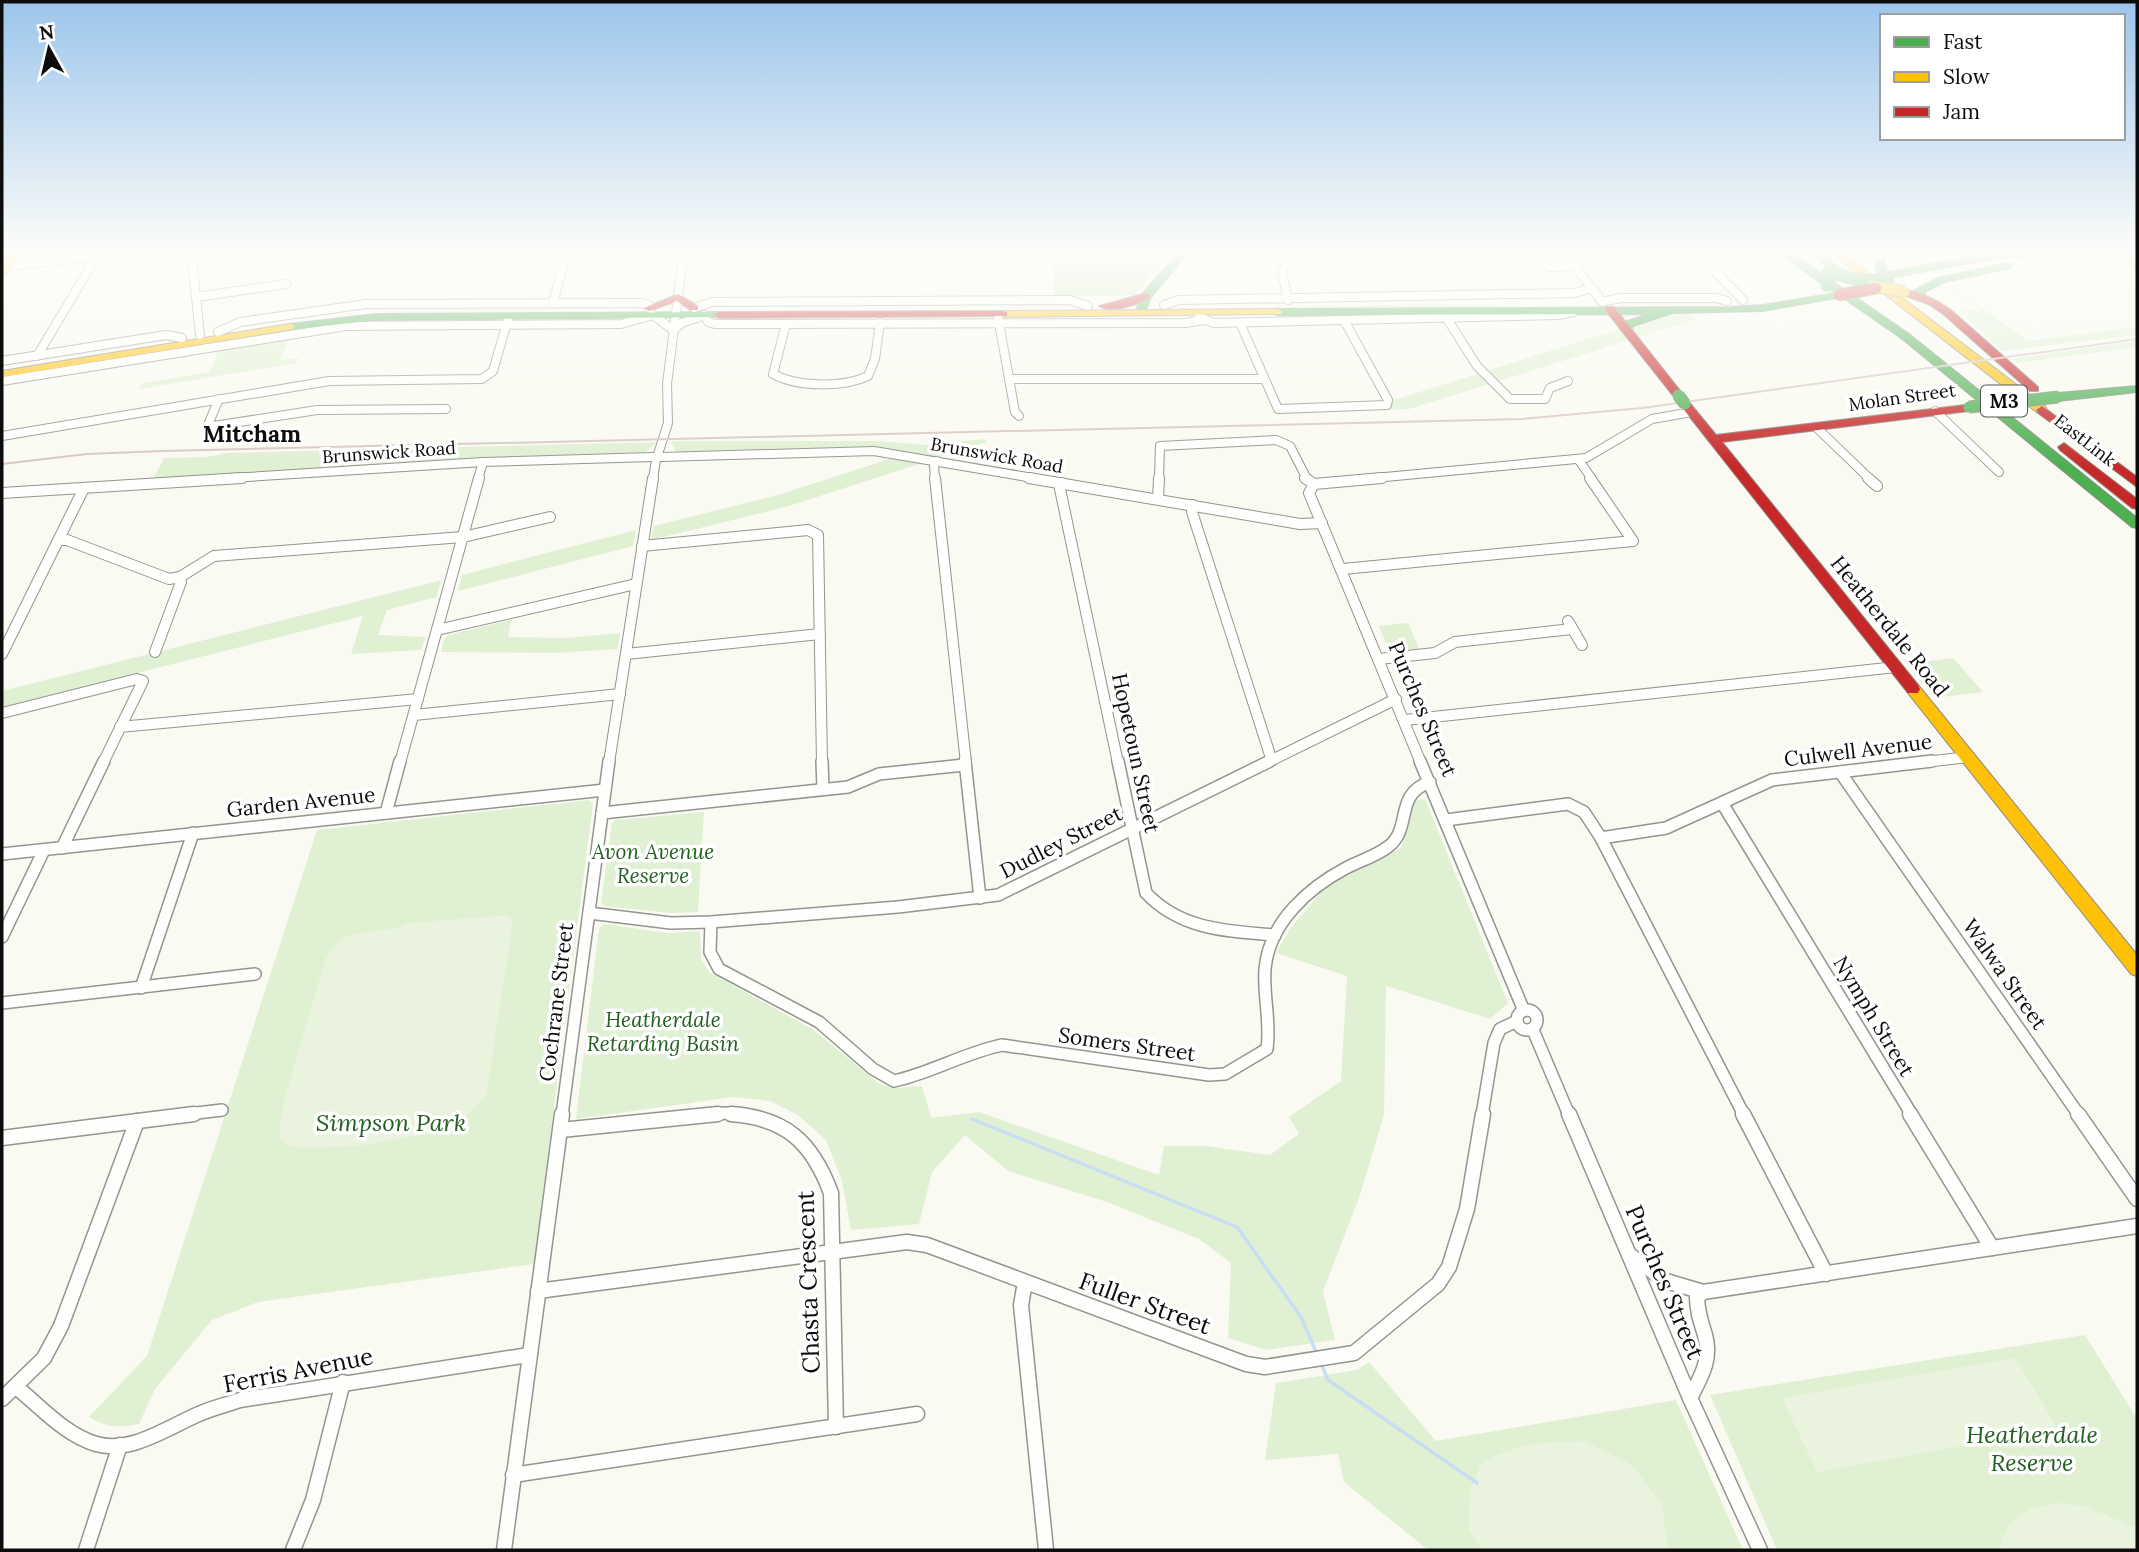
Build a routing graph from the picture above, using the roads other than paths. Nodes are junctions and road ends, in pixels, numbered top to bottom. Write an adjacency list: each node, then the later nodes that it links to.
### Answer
1 (60, 322): 32 (street)
2 (198, 322): 30 (street)
3 (238, 322): 29 (street)
4 (285, 322): 29 (main road)
5 (325, 322): 30 (main road)
6 (442, 322): 35 (street)
7 (507, 322): 41 (street)
8 (675, 322): 50 (street, Cochrane Street)
9 (709, 322): 27 (street)
10 (894, 322): 25 (street)
11 (999, 322): 36 (street)
12 (1237, 322): 26 (street)
13 (1300, 322): 26 (street)
14 (1345, 322): 37 (street)
15 (1449, 322): 39 (street)
16 (1605, 322): 28 (main road)
17 (1620, 322): 28 (main road, Heatherdale Road)
18 (1631, 322): 28 (main road)
19 (1870, 322): 64 (main road)
20 (1885, 322): 64 (main road, EastLink / M3)
21 (1887, 322): 64 (main road)
22 (1928, 322): 44 (main road, EastLink / M3)
23 (1934, 322): 44 (main road)
24 (1960, 322): 55 (main road)
25 (880, 323): 27 (street); 27 (street)
26 (1240, 323): 37 (street)
27 (786, 324)
28 (1625, 329): 42 (main road, Heatherdale Road)
29 (218, 332): 30 (main road)
30 (200, 339): 32 (main road); 32 (main road)
31 (2, 361): 32 (street)
32 (39, 361): 33 (main road); 34 (main road); 35 (street)
33 (2, 367)
34 (2, 374)
35 (22, 377): 38 (street)
36 (1009, 379): 37 (street); 46 (street)
37 (1263, 379)
38 (2, 381)
39 (1567, 381)
40 (2137, 389): 45 (main road, Molan Street, bridge)
41 (219, 400): 43 (street); 48 (street)
42 (1685, 404): 49 (main road, Heatherdale Road); 51 (street)
43 (446, 409)
44 (2042, 410): 57 (main road, EastLink / M3)
45 (1935, 411): 47 (main road, Molan Street); 54 (street)
46 (1019, 416)
47 (1817, 428): 49 (main road, Molan Street); 59 (street)
48 (2, 436)
49 (1713, 439): 80 (main road, Heatherdale Road)
50 (657, 457): 52 (street, Brunswick Road); 53 (street, Brunswick Road); 69 (street, Cochrane Street)
51 (1578, 459): 58 (street); 70 (street)
52 (937, 461): 56 (street, Brunswick Road); 90 (street)
53 (483, 462): 60 (street, Brunswick Road); 67 (street)
54 (1999, 472)
55 (2137, 475)
56 (1062, 482): 62 (street, Brunswick Road); 99 (street, Hopetoun Street)
57 (2137, 483)
58 (1314, 484): 62 (street, Purches Street); 66 (street, Purches Street)
59 (1877, 486)
60 (85, 488): 61 (street, Brunswick Road); 68 (street)
61 (2, 493)
62 (1158, 499): 63 (street, Brunswick Road)
63 (1193, 505): 66 (street, Brunswick Road); 89 (street)
64 (2134, 515)
65 (550, 517): 67 (street)
66 (1322, 523): 70 (street, Purches Street)
67 (463, 537): 71 (street); 73 (street)
68 (60, 540): 71 (street); 77 (street)
69 (642, 546): 72 (street, Cochrane Street); 74 (street)
70 (1343, 569): 79 (street, Purches Street)
71 (180, 577): 76 (street)
72 (636, 584): 73 (street); 78 (street, Cochrane Street)
73 (437, 630): 82 (street)
74 (820, 634): 78 (street); 93 (street)
75 (1582, 645): 79 (street)
76 (155, 652)
77 (2, 654)
78 (626, 654): 81 (street, Cochrane Street)
79 (1379, 659): 83 (street, Purches Street)
80 (1896, 667): 86 (street); 88 (main road, Heatherdale Road)
81 (620, 694): 85 (street); 94 (street, Cochrane Street)
82 (418, 699): 85 (street); 87 (street)
83 (1396, 699): 86 (street, Purches Street); 89 (street, Dudley Street)
84 (2, 713): 87 (street)
85 (414, 715): 96 (street)
86 (1405, 720): 92 (street, Purches Street)
87 (120, 727): 102 (street)
88 (1968, 757): 91 (street, Culwell Avenue); 110 (main road, Heatherdale Road)
89 (1271, 758): 99 (street, Dudley Street)
90 (964, 765): 93 (street); 105 (street)
91 (1840, 772): 95 (street, Culwell Avenue); 119 (street, Walwa Street)
92 (1430, 782): 98 (street, Purches Street); 108 (street, Somers Street)
93 (823, 789): 97 (street)
94 (605, 790): 96 (street, Garden Avenue); 97 (street, Cochrane Street)
95 (1722, 803): 101 (street, Culwell Avenue); 121 (street, Nymph Street)
96 (386, 813): 100 (street, Garden Avenue)
97 (602, 813): 106 (street, Cochrane Street)
98 (1446, 820): 101 (street); 114 (street, Purches Street)
99 (1132, 828): 105 (street, Dudley Street); 108 (street, Hopetoun Street)
100 (193, 833): 102 (street, Garden Avenue); 112 (street)
101 (1601, 838): 124 (street)
102 (62, 848): 103 (street, Garden Avenue)
103 (44, 850): 104 (street, Garden Avenue); 109 (street)
104 (2, 855)
105 (980, 898): 107 (street, Dudley Street)
106 (589, 913): 107 (street, Dudley Street); 117 (street, Cochrane Street)
107 (711, 922): 108 (street, Somers Street)
108 (1275, 934)
109 (2, 937)
110 (2137, 968)
111 (255, 974): 112 (street)
112 (141, 988): 113 (street)
113 (2, 1003)
114 (1520, 1016): 123 (street, Purches Street); 125 (street, Fuller Street)
115 (222, 1110): 116 (street)
116 (137, 1121): 118 (street); 130 (street)
117 (561, 1130): 122 (street, Chasta Crescent); 126 (street, Cochrane Street)
118 (2, 1138)
119 (2137, 1199)
120 (2137, 1226): 121 (street)
121 (1992, 1248): 124 (street)
122 (834, 1252): 125 (street, Fuller Street); 126 (street, Fuller Street); 134 (street, Chasta Crescent)
123 (1629, 1254): 127 (street); 131 (street, Purches Street)
124 (1826, 1274): 127 (street)
125 (1025, 1282): 140 (street)
126 (538, 1291): 128 (street, Cochrane Street)
127 (1703, 1292): 131 (street)
128 (529, 1355): 129 (street, Ferris Avenue); 136 (street, Cochrane Street)
129 (344, 1382): 135 (street, Ferris Avenue); 138 (street)
130 (16, 1387): 132 (street); 135 (street, Ferris Avenue)
131 (1690, 1398): 141 (street, Purches Street)
132 (2, 1399)
133 (917, 1414): 134 (street)
134 (836, 1427): 136 (street)
135 (120, 1445): 137 (street)
136 (513, 1475): 139 (street, Cochrane Street)
137 (86, 1550)
138 (293, 1550)
139 (504, 1550)
140 (1046, 1550)
141 (1760, 1550)

